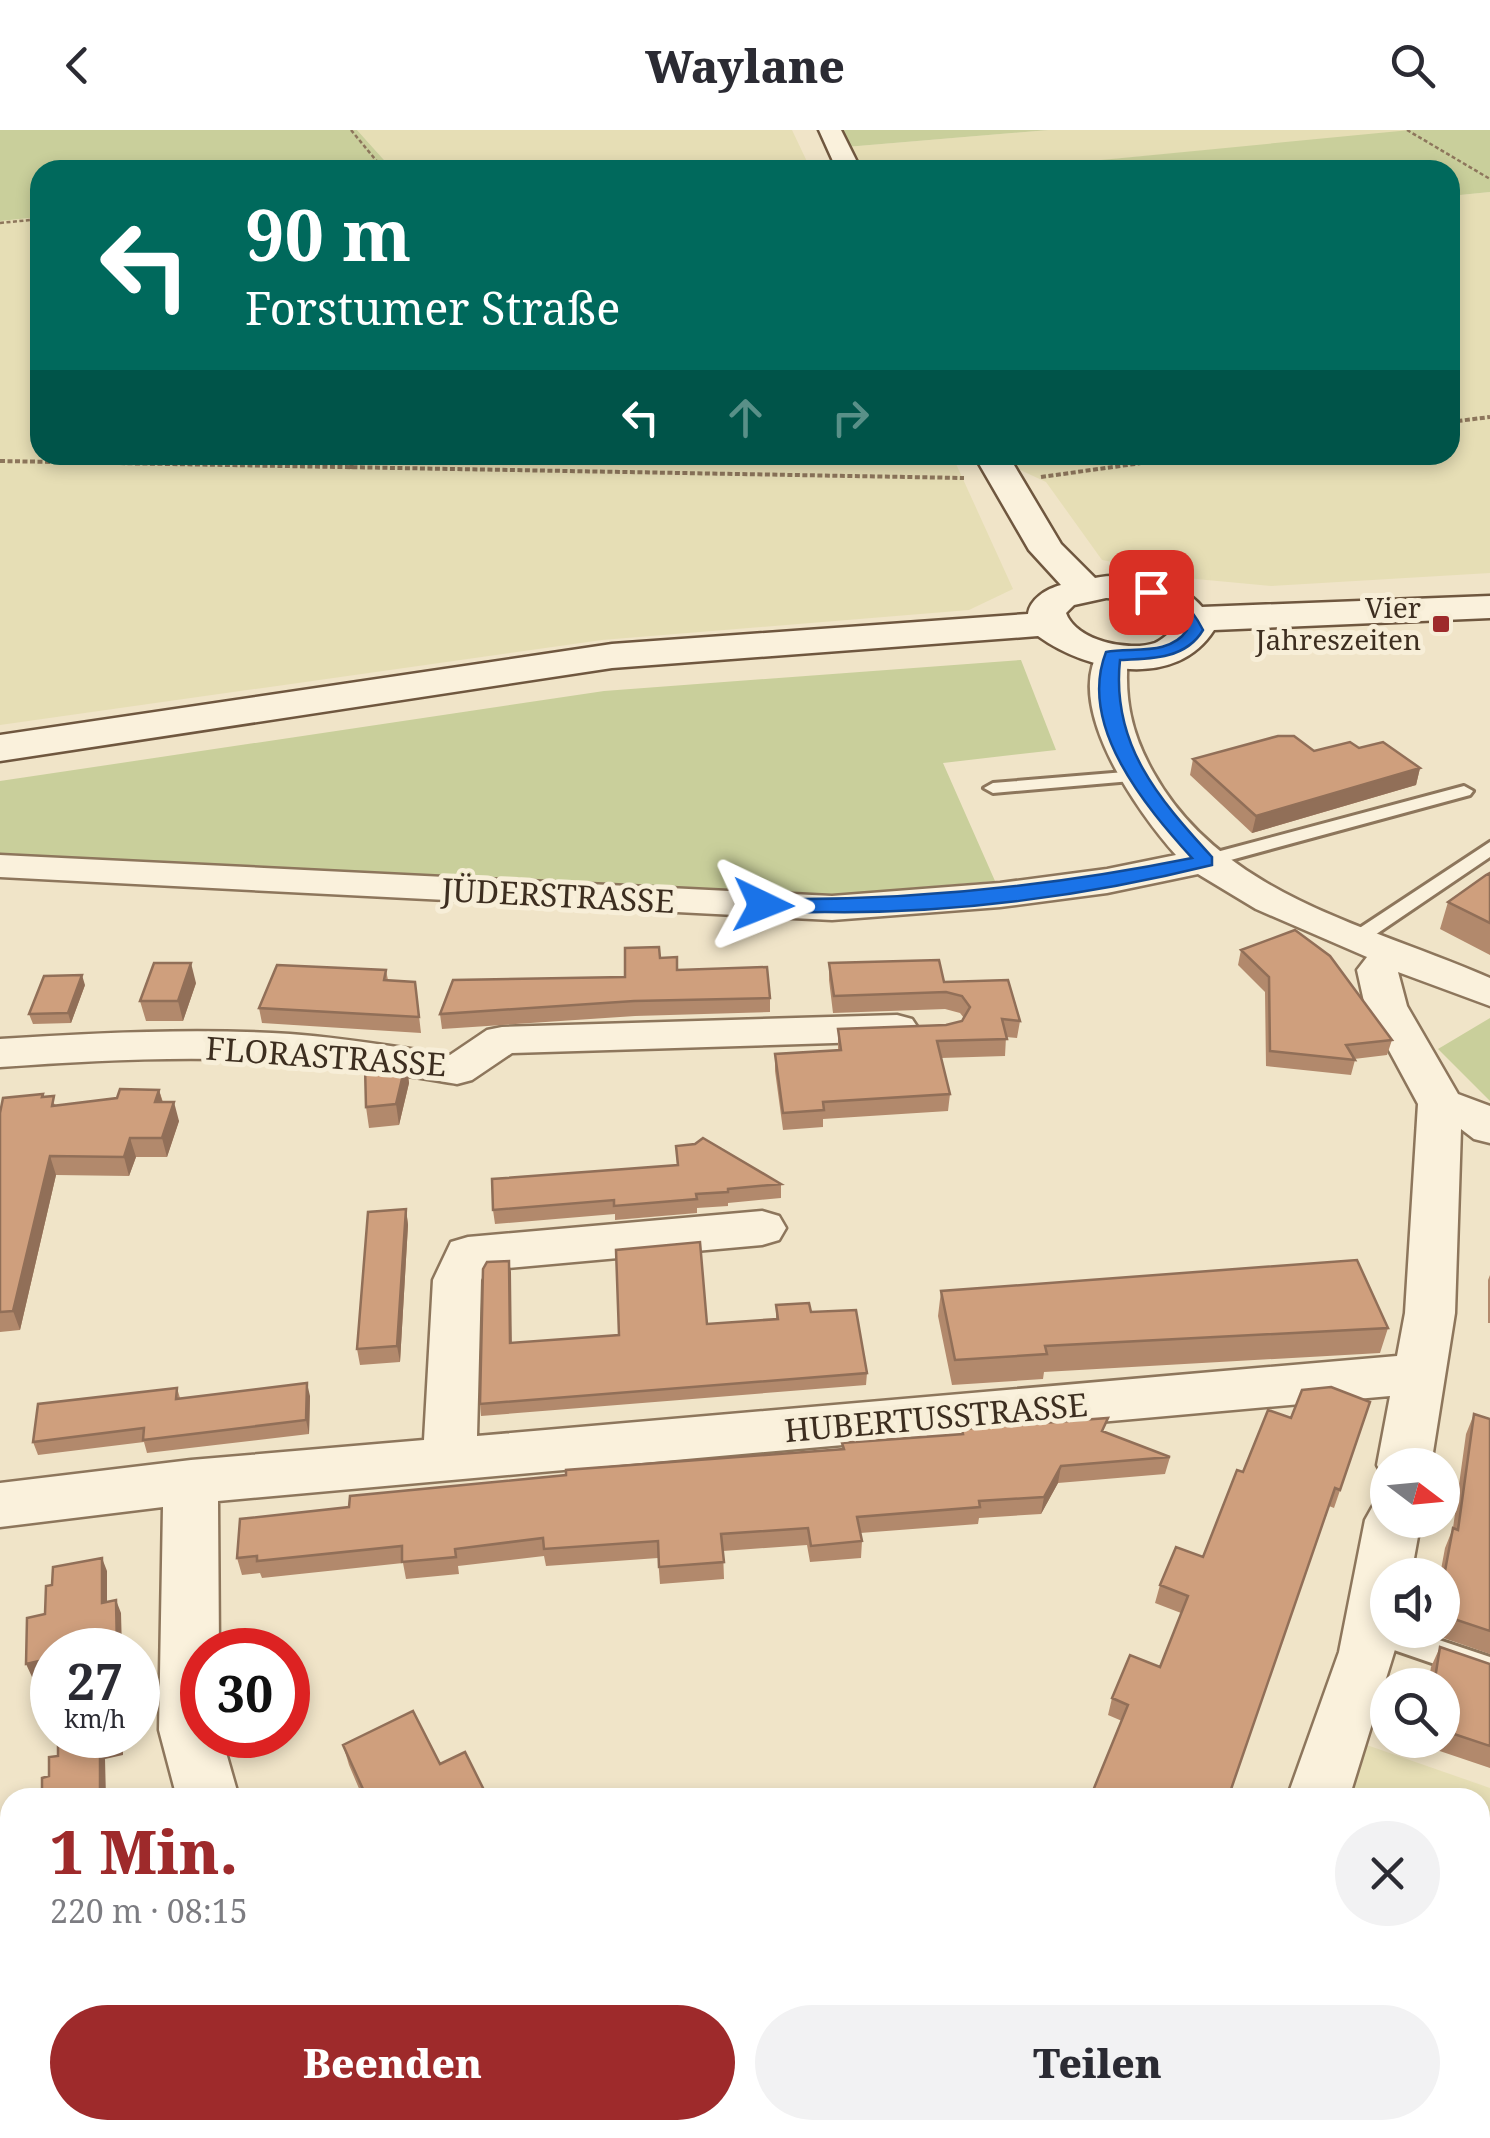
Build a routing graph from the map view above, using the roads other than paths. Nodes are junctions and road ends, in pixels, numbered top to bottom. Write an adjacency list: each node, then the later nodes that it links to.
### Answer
1 (830, 130): 2 (main road)
2 (844, 160)
3 (997, 466): 4 (main road)
4 (1085, 589): 6 (main road); 7 (main road)
5 (1490, 607): 6 (main road)
6 (1193, 619): 8 (main road)
7 (1046, 624): 8 (main road); 9 (main road)
8 (1112, 656): 10 (street)
9 (0, 748)
10 (1137, 776): 11 (lane); 14 (street)
11 (993, 788)
12 (1464, 791): 14 (lane, JÜDERSTRASSE)
13 (1490, 848): 16 (lane)
14 (1205, 861): 15 (street, JÜDERSTRASSE); 16 (street)
15 (0, 866)
16 (1376, 944): 17 (street); 20 (street)
17 (1490, 992)
18 (944, 1026): 19 (street, FLORASTRASSE)
19 (0, 1053)
20 (1440, 1104): 21 (street); 23 (street)
21 (1490, 1128)
22 (762, 1228): 25 (street)
23 (1422, 1374): 24 (street); 25 (street, HUBERTUSSTRASSE)
24 (1407, 1448)
25 (450, 1462): 26 (street, HUBERTUSSTRASSE)
26 (191, 1482): 27 (street, HUBERTUSSTRASSE); 31 (street)
27 (0, 1505)
28 (1370, 1641): 32 (street)
29 (1425, 1648): 30 (lane)
30 (1490, 1670)
31 (205, 1788)
32 (1321, 1788)

